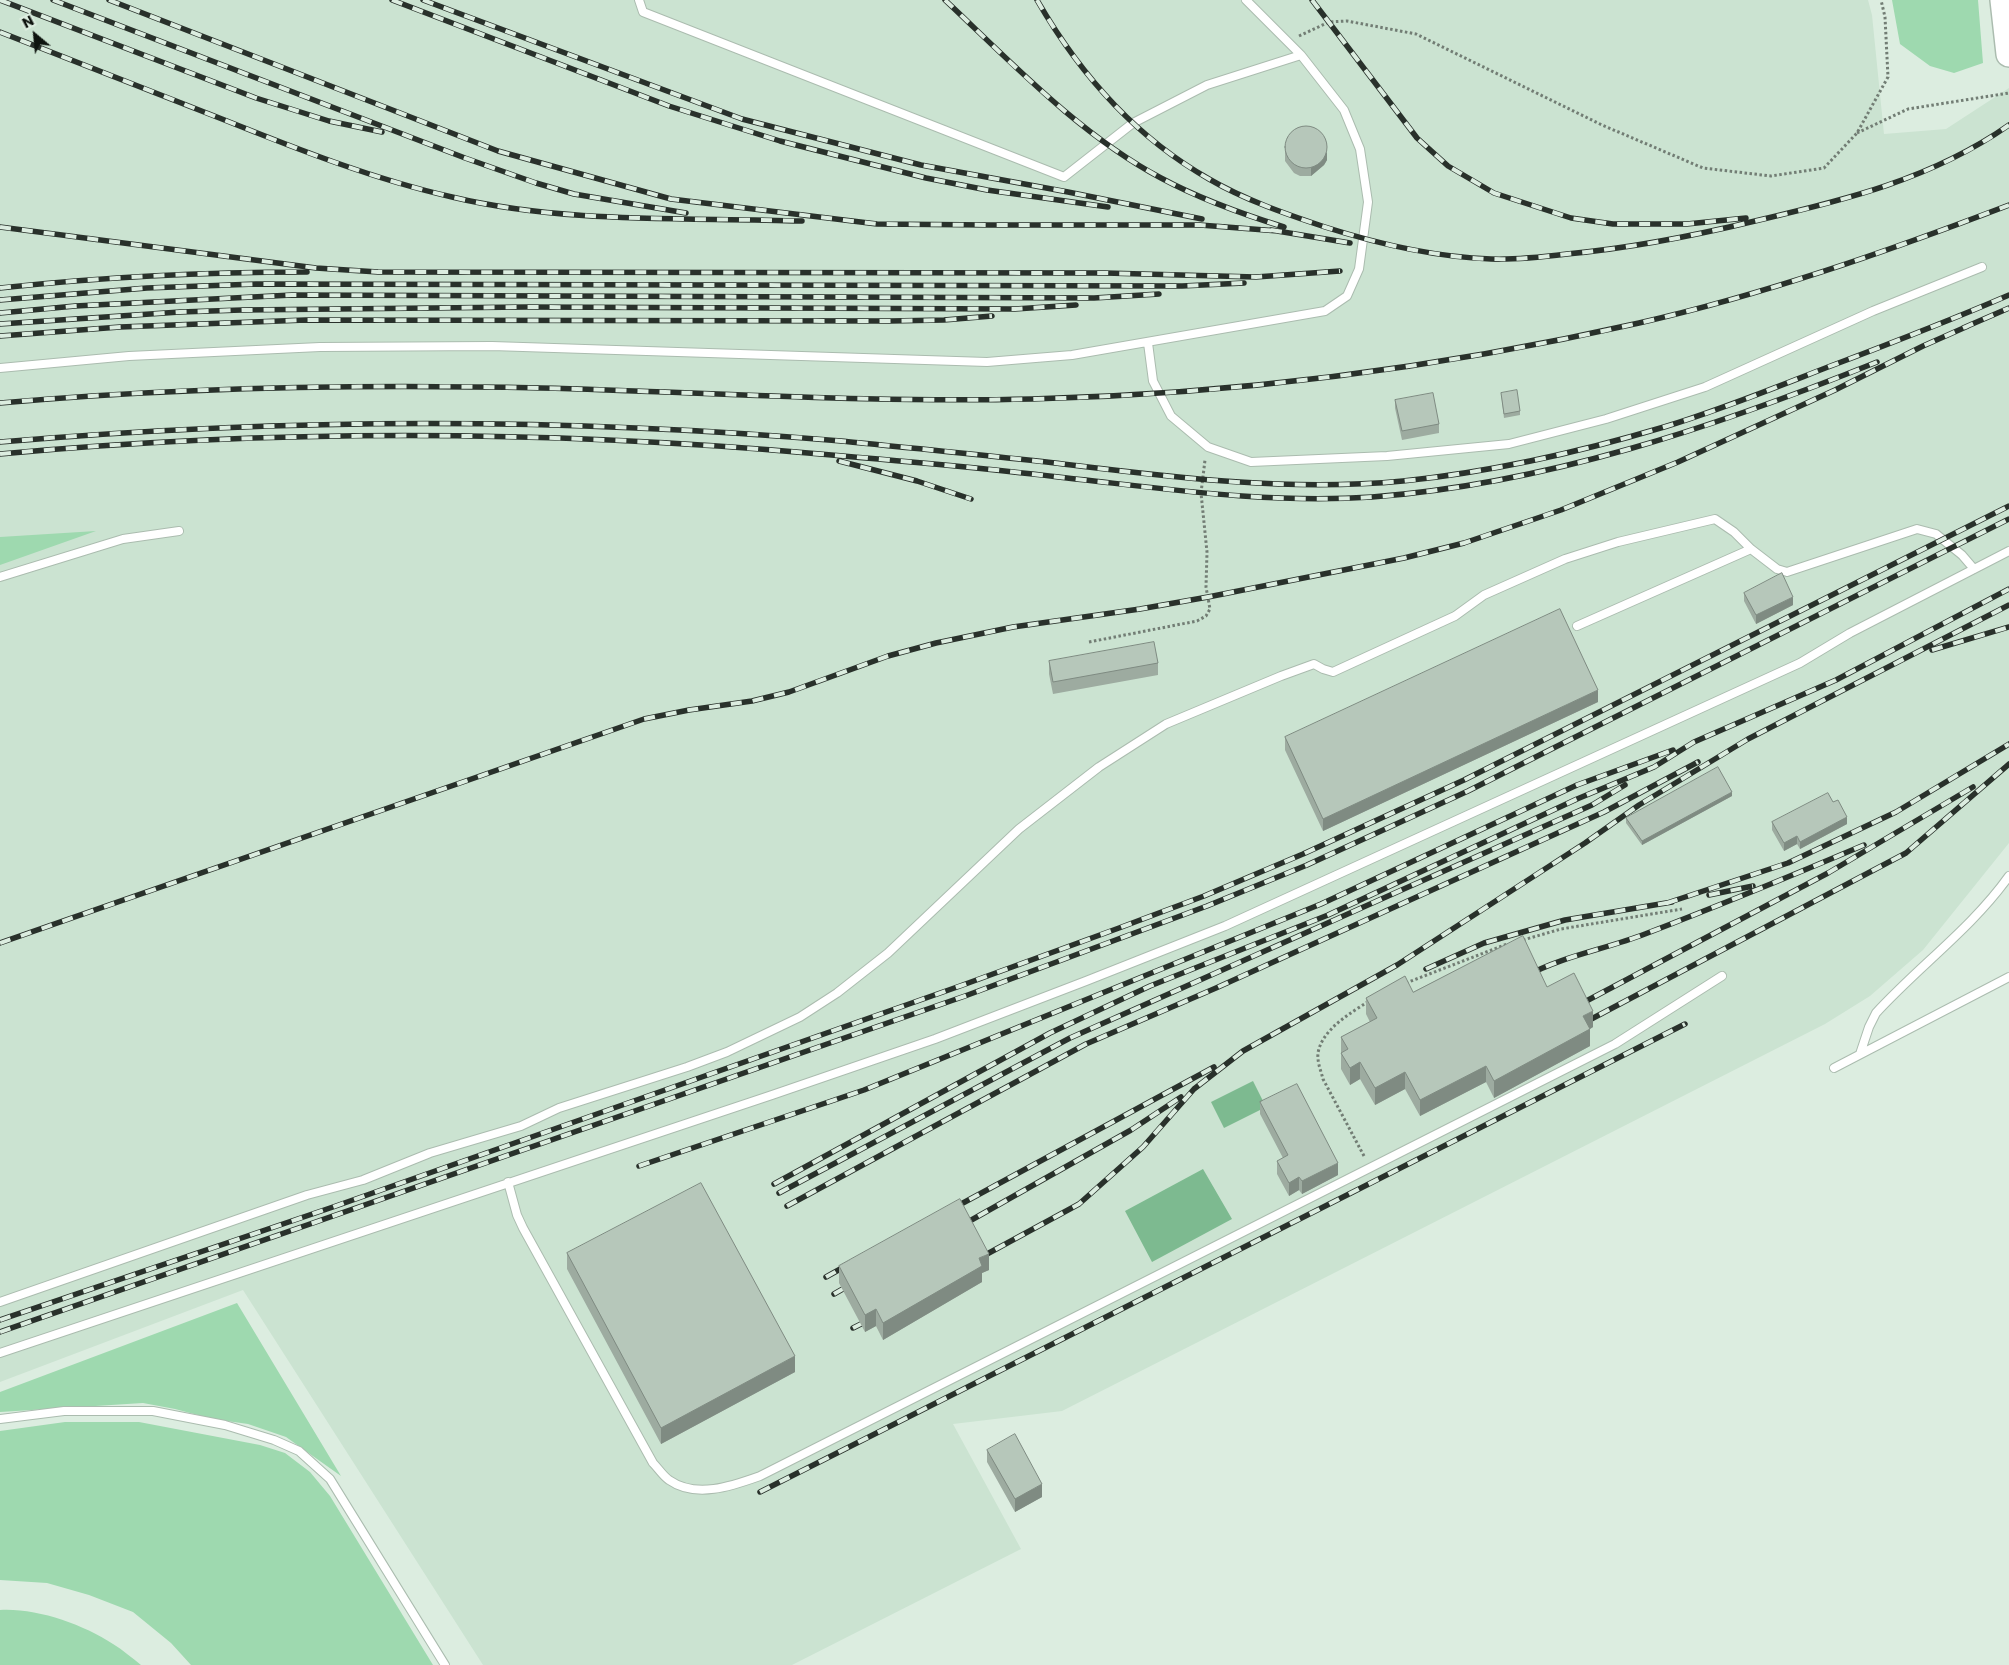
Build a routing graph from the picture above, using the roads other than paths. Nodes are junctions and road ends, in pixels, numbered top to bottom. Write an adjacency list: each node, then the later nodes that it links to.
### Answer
1 (639, 0): 5 (lane)
2 (1246, 0): 5 (lane)
3 (2003, 0): 4 (main road)
4 (2009, 54)
5 (1301, 55): 7 (lane)
6 (1982, 267): 7 (lane)
7 (1148, 343): 8 (lane)
8 (0, 368)
9 (179, 531): 13 (lane)
10 (1751, 549): 12 (lane); 14 (lane); 21 (lane)
11 (2009, 551): 12 (lane)
12 (1974, 569): 20 (lane)
13 (0, 577)
14 (1577, 626)
15 (2009, 876): 18 (lane)
16 (1722, 976): 20 (lane)
17 (2009, 977): 18 (lane)
18 (1860, 1054): 19 (lane)
19 (1834, 1068)
20 (508, 1182): 22 (lane)
21 (0, 1302)
22 (0, 1353)
23 (0, 1419): 24 (lane)
24 (445, 1665)

